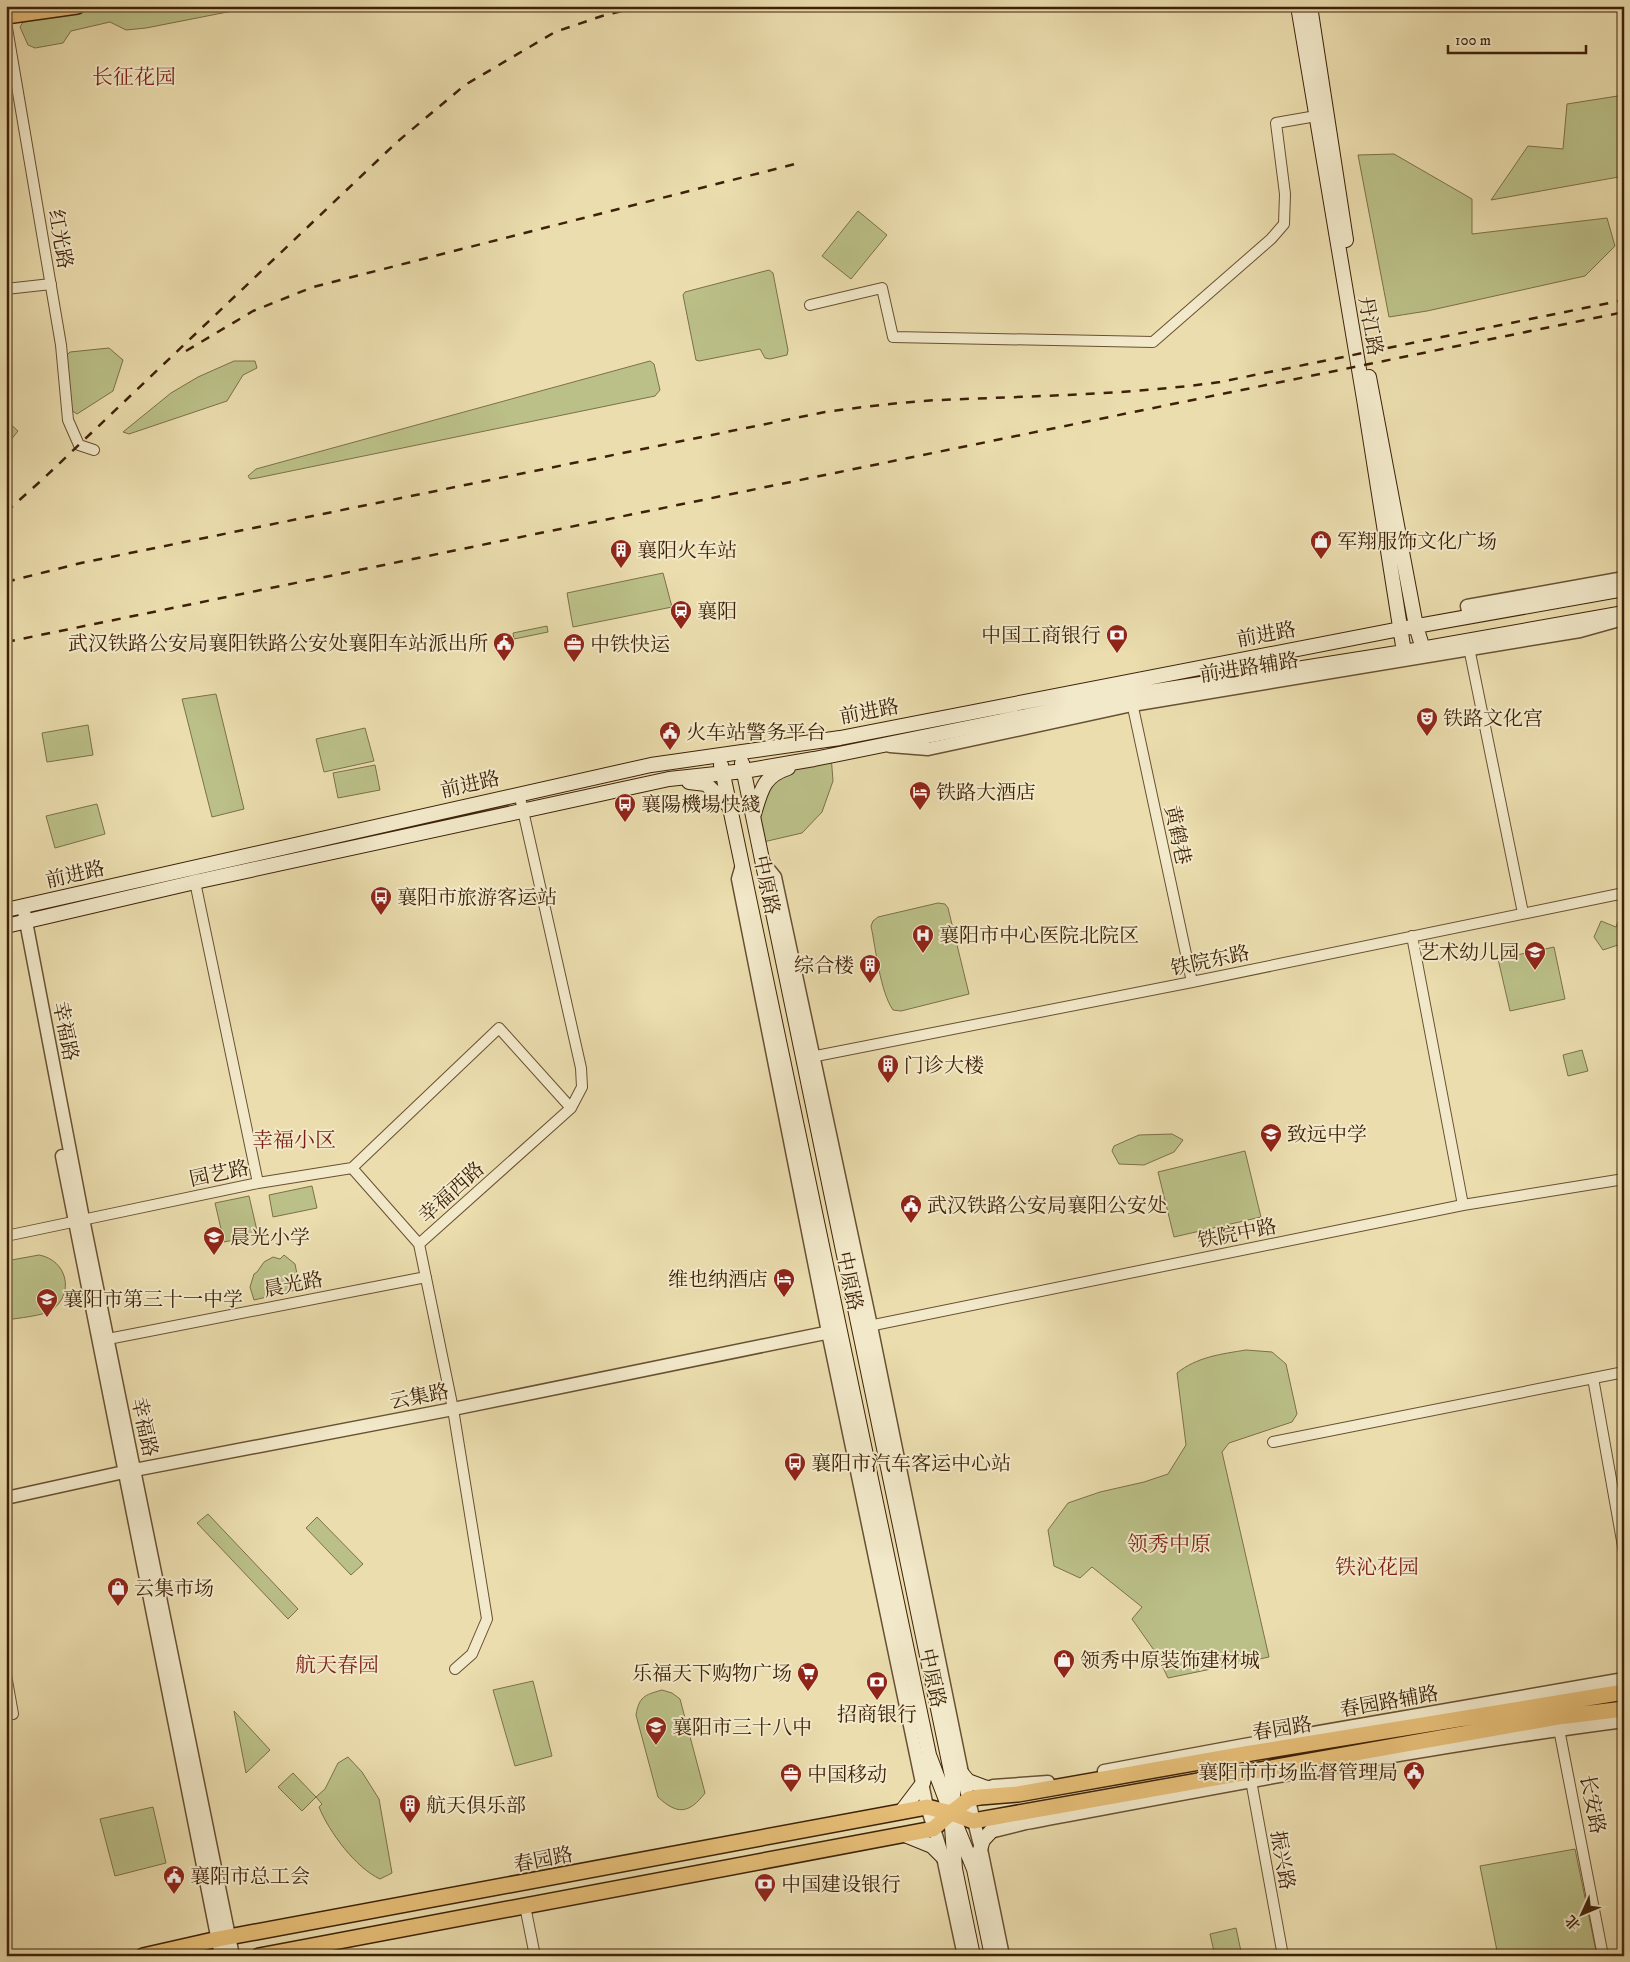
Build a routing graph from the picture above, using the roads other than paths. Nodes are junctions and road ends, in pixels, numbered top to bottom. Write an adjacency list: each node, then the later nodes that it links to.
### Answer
1 (77, 6): 4 (main road)
2 (1298, 6): 6 (main road, 丹江路)
3 (1310, 6): 16 (main road, 丹江路)
4 (6, 16)
5 (6, 22): 7 (street, 红光路)
6 (1316, 116): 9 (street); 17 (main road, 丹江路)
7 (51, 284): 8 (street); 10 (street, 红光路)
8 (6, 290)
9 (810, 305)
10 (94, 450)
11 (1624, 578): 14 (street)
12 (1624, 589): 14 (main road, 前进路)
13 (1624, 613): 18 (main road, 前进路)
14 (1468, 616): 16 (main road, 前进路)
15 (1624, 618): 18 (street, 前进路辅路)
16 (1416, 626): 17 (main road, 前进路); 19 (main road, 丹江路)
17 (1400, 629): 20 (main road, 丹江路); 22 (main road, 前进路)
18 (1468, 645): 19 (main road, 前进路); 21 (street, 前进路辅路); 35 (street)
19 (1423, 649): 20 (main road, 前进路)
20 (1404, 652): 21 (main road, 前进路)
21 (1131, 700): 24 (main road, 前进路); 38 (street, 黄鹤巷)
22 (739, 752): 23 (main road, 前进路); 25 (main road, 中原路)
23 (719, 755): 26 (main road, 中原路); 28 (main road, 前进路)
24 (814, 759): 25 (main road, 前进路); 31 (main road)
25 (744, 771): 26 (main road, 前进路); 31 (main road, 中原路)
26 (722, 774): 27 (main road, 前进路); 29 (main road, 中原路)
27 (669, 779): 29 (main road); 30 (main road, 前进路)
28 (519, 793): 30 (street, 幸福西路); 34 (main road, 前进路)
29 (730, 807): 50 (main road, 中原路)
30 (522, 810): 32 (main road, 前进路); 40 (street, 幸福西路)
31 (753, 817): 39 (main road, 中原路)
32 (195, 882): 36 (main road, 前进路); 43 (street)
33 (1624, 892): 35 (street, 铁院东路)
34 (15, 908): 36 (street, 幸福路)
35 (1523, 914): 37 (street, 铁院东路)
36 (16, 923): 45 (street, 幸福路)
37 (1412, 936): 38 (street, 铁院东路); 44 (street)
38 (1192, 982): 39 (street, 铁院东路)
39 (807, 1057): 49 (main road, 中原路)
40 (571, 1108): 41 (street); 47 (street, 幸福西路)
41 (352, 1168): 43 (street, 园艺路); 47 (street)
42 (1624, 1179): 44 (street, 铁院中路)
43 (258, 1183): 45 (street, 园艺路)
44 (1463, 1206): 49 (street, 铁院中路)
45 (79, 1221): 46 (street, 园艺路); 51 (street, 幸福路); 56 (street, 幸福路)
46 (6, 1236)
47 (419, 1244): 48 (street, 幸福西路)
48 (426, 1277): 51 (street, 晨光路); 54 (street, 幸福西路)
49 (865, 1327): 68 (main road, 中原路); 69 (street)
50 (834, 1331): 54 (street, 云集路); 67 (main road, 中原路); 71 (street)
51 (108, 1339): 56 (street, 幸福路)
52 (1624, 1372): 53 (street)
53 (1593, 1378): 55 (street); 58 (street)
54 (453, 1409): 56 (street, 云集路); 59 (street, 幸福西路)
55 (1273, 1442)
56 (129, 1471): 57 (street, 云集路); 88 (street, 幸福路)
57 (6, 1498)
58 (1624, 1552)
59 (455, 1668)
60 (6, 1675): 64 (street)
61 (1624, 1680): 72 (street, 春园路辅路)
62 (1624, 1692): 73 (main road, 春园路)
63 (1624, 1709): 66 (main road, 春园路)
64 (6, 1715)
65 (1624, 1721): 66 (street)
66 (1558, 1723): 70 (main road, 春园路); 99 (street, 长安路)
67 (929, 1755): 71 (main road); 77 (main road, 中原路)
68 (948, 1757): 69 (main road); 77 (main road, 中原路)
69 (962, 1774): 72 (main road); 74 (street)
70 (1250, 1776): 78 (main road, 春园路); 81 (street); 98 (street, 振兴路)
71 (923, 1783): 75 (street); 76 (main road)
72 (984, 1787): 73 (main road)
73 (1018, 1794): 74 (main road, 春园路)
74 (969, 1799): 77 (main road); 79 (street)
75 (927, 1807): 76 (main road, 春园路); 77 (main road, 春园路); 80 (street)
76 (901, 1812): 88 (main road, 春园路)
77 (951, 1813): 79 (main road, 春园路); 80 (main road); 85 (main road, 中原路); 86 (main road, 中原路)
78 (1006, 1815): 79 (main road, 春园路); 81 (main road)
79 (973, 1821): 83 (street)
80 (933, 1829): 82 (main road); 84 (street)
81 (990, 1832): 83 (main road)
82 (905, 1835): 84 (main road); 87 (main road)
83 (980, 1849): 86 (main road); 97 (street)
84 (943, 1856): 85 (main road); 94 (street)
85 (955, 1869): 95 (main road, 中原路)
86 (974, 1869): 96 (main road, 中原路)
87 (525, 1906): 92 (main road); 93 (street)
88 (224, 1939): 89 (main road, 春园路); 90 (street, 幸福路); 91 (street, 幸福路)
89 (143, 1956)
90 (221, 1956)
91 (233, 1956)
92 (259, 1956)
93 (535, 1956)
94 (964, 1956)
95 (973, 1956)
96 (992, 1956)
97 (1003, 1956)
98 (1283, 1956)
99 (1603, 1956)

